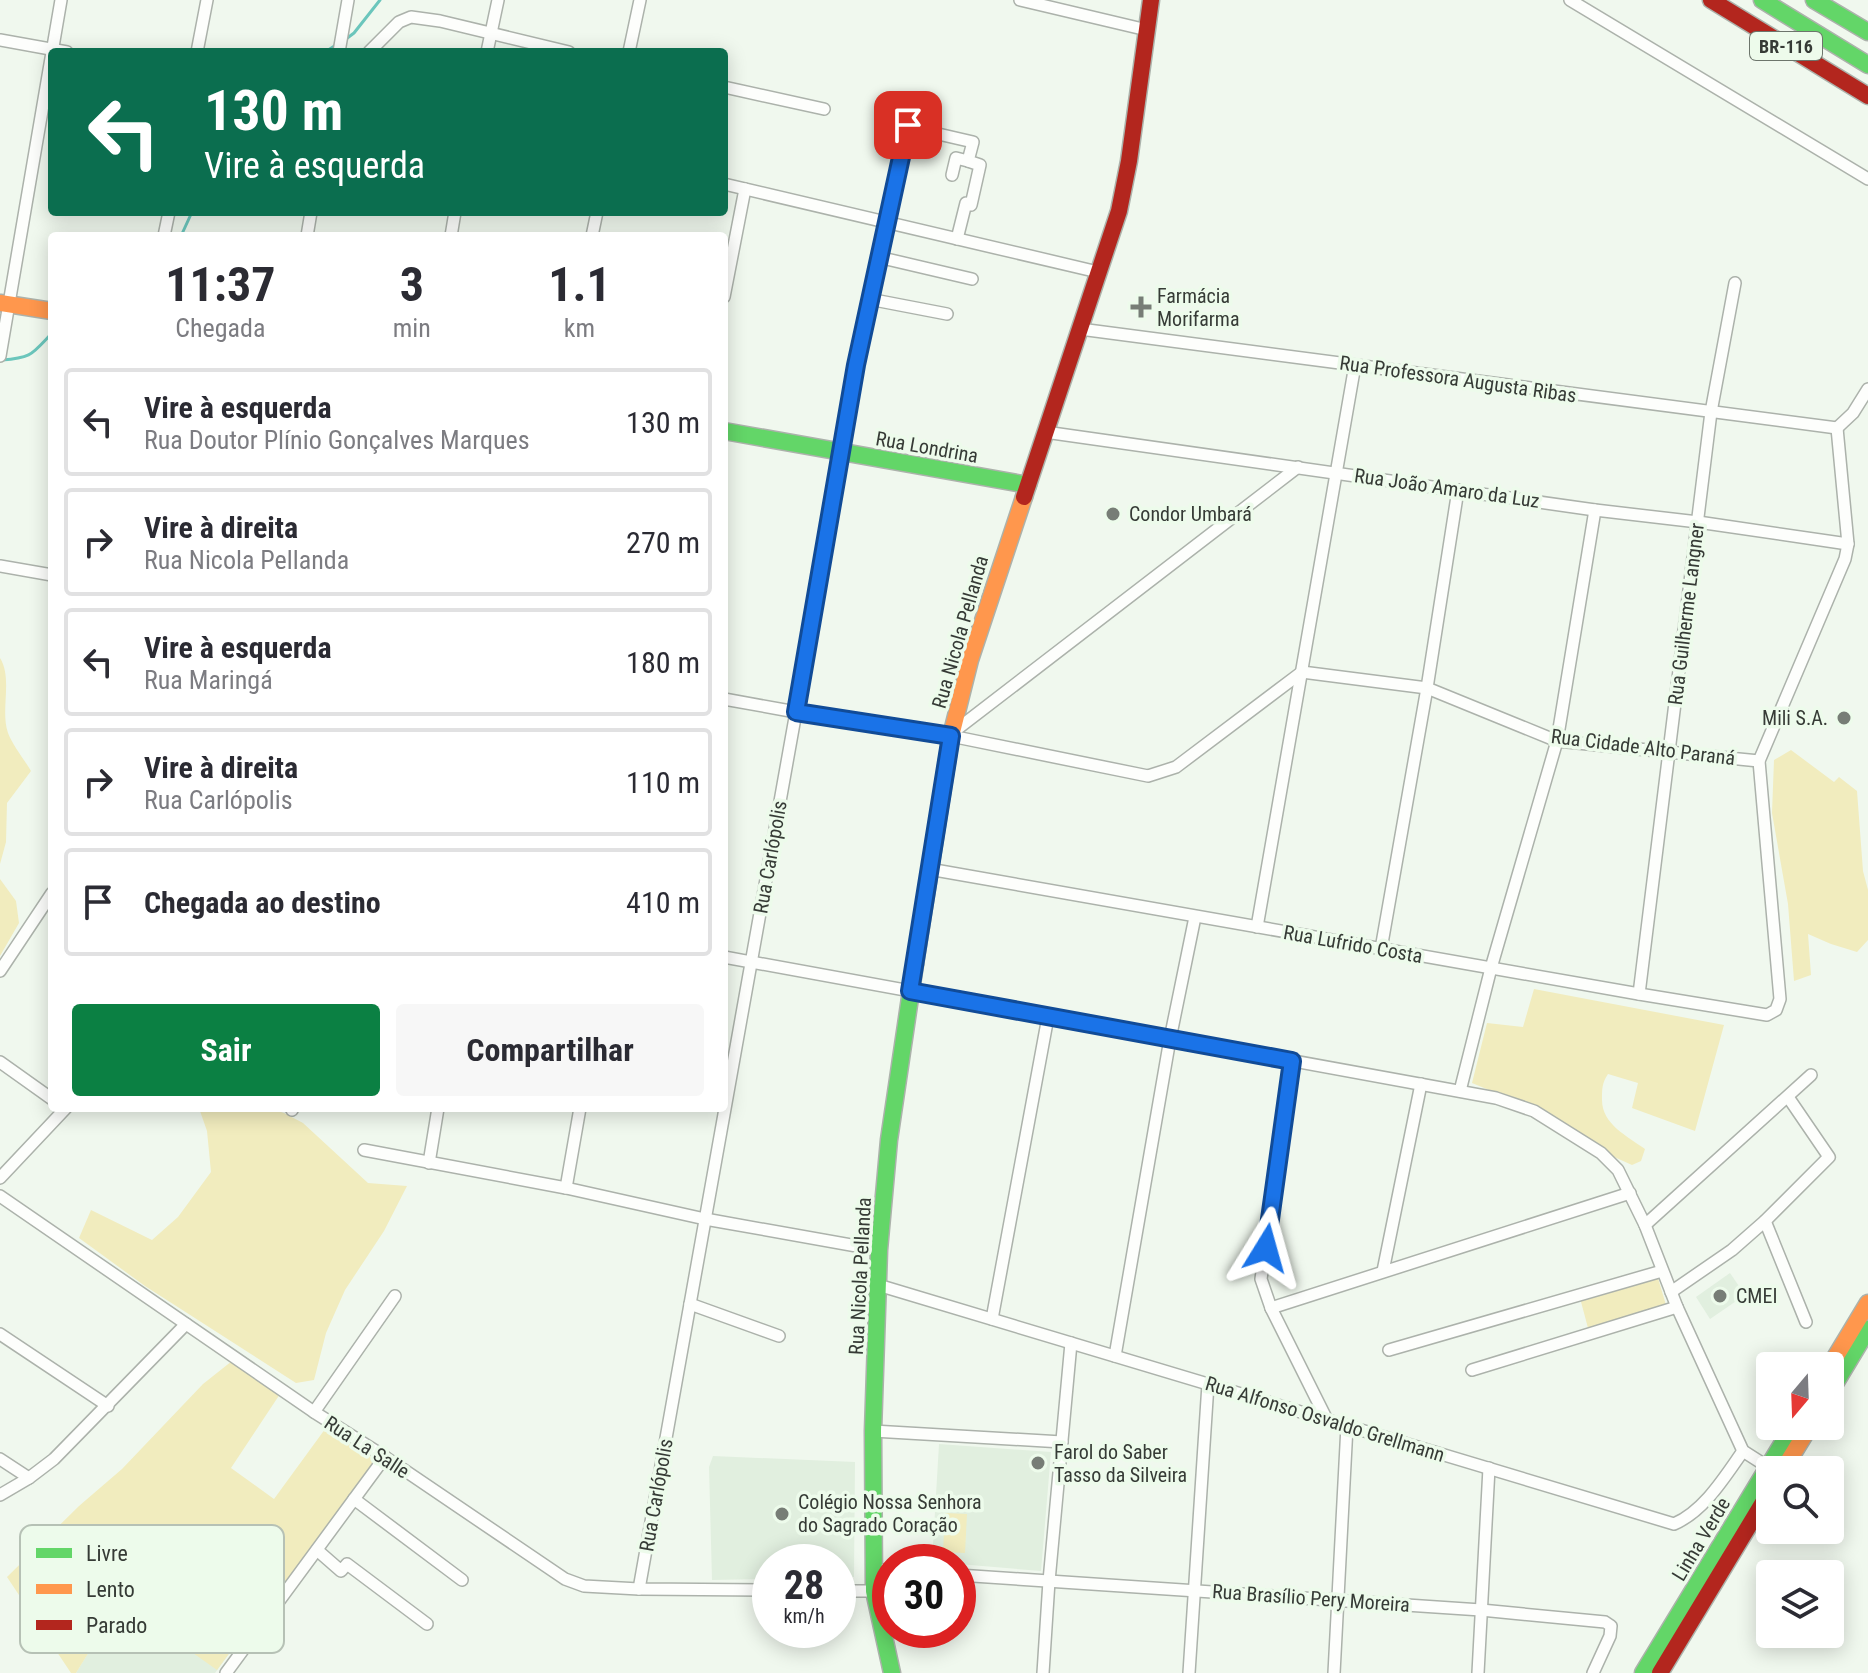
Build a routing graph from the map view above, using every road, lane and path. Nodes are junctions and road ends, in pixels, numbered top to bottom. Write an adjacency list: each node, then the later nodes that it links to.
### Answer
1 (61, 0): 17 (street)
2 (207, 0): 18 (street)
3 (348, 0): 19 (street)
4 (498, 0): 14 (street)
5 (640, 0): 23 (street)
6 (1020, 0): 12 (street)
7 (1151, 0): 12 (main road, Rua Nicola Pellanda)
8 (1570, 0): 33 (street)
9 (1711, 0): 27 (main road, BR-116)
10 (1762, 0): 24 (main road, BR-116)
11 (1814, 0): 13 (main road)
12 (1147, 30): 39 (main road, Rua Nicola Pellanda)
13 (1868, 32)
14 (491, 33): 20 (street); 21 (street); 22 (street)
15 (0, 40): 16 (street)
16 (48, 48)
17 (52, 48)
18 (198, 48)
19 (339, 48)
20 (373, 48)
21 (488, 48)
22 (553, 48)
23 (630, 48)
24 (1864, 62)
25 (48, 70): 44 (street)
26 (728, 88): 28 (street)
27 (1866, 95)
28 (824, 109)
29 (908, 125): 36 (street, Rua Carlópolis)
30 (921, 130): 31 (street)
31 (968, 161): 32 (street); 37 (street)
32 (952, 175)
33 (1868, 179)
34 (728, 185): 35 (street)
35 (745, 189): 36 (street); 40 (street)
36 (885, 222): 37 (street); 38 (street, Rua Carlópolis)
37 (957, 239): 39 (street)
38 (878, 257): 41 (street); 43 (street, Rua Carlópolis)
39 (1098, 272): 47 (main road, Rua Nicola Pellanda)
40 (728, 276)
41 (972, 279)
42 (1735, 283): 51 (street, Rua Guilherme Langner)
43 (869, 299): 46 (street); 55 (street, Rua Carlópolis)
44 (4, 303): 45 (main road); 48 (street)
45 (48, 310)
46 (947, 314)
47 (1080, 329): 49 (street, Rua Professora Augusta Ribas); 54 (main road, Rua Nicola Pellanda)
48 (0, 353)
49 (1355, 365): 51 (street, Rua Professora Augusta Ribas); 57 (street)
50 (1868, 389): 52 (street)
51 (1711, 412): 52 (street, Rua Professora Augusta Ribas); 61 (street, Rua Guilherme Langner)
52 (1837, 428): 62 (street)
53 (728, 432): 55 (main road, Rua Londrina)
54 (1045, 432): 56 (street, Rua João Amaro da Luz); 58 (main road, Rua Nicola Pellanda)
55 (840, 452): 58 (main road, Rua Londrina); 68 (street, Rua Carlópolis)
56 (1298, 467): 57 (street, Rua João Amaro da Luz); 69 (street)
57 (1336, 472): 59 (street, Rua João Amaro da Luz); 65 (street)
58 (1028, 485): 69 (main road, Rua Nicola Pellanda)
59 (1458, 490): 60 (street, Rua João Amaro da Luz); 66 (street)
60 (1595, 510): 61 (street, Rua João Amaro da Luz); 70 (street)
61 (1698, 522): 62 (street, Rua João Amaro da Luz); 71 (street, Rua Guilherme Langner)
62 (1848, 544): 72 (street)
63 (0, 566): 64 (street)
64 (48, 574)
65 (1302, 672): 66 (street, Rua Cidade Alto Paraná); 69 (street); 76 (street)
66 (1427, 688): 70 (street, Rua Cidade Alto Paraná); 77 (street)
67 (728, 700): 68 (street)
68 (796, 712): 69 (street); 79 (street, Rua Carlópolis)
69 (952, 735): 73 (main road, Rua Nicola Pellanda)
70 (1557, 741): 71 (street, Rua Cidade Alto Paraná); 80 (street)
71 (1668, 752): 72 (street, Rua Cidade Alto Paraná); 83 (street, Rua Guilherme Langner)
72 (1759, 761): 83 (street, Rua Lufrido Costa)
73 (929, 869): 75 (street, Rua Lufrido Costa); 82 (main road, Rua Nicola Pellanda)
74 (48, 899): 81 (street)
75 (1195, 917): 76 (street, Rua Lufrido Costa); 85 (street)
76 (1257, 927): 77 (street, Rua Lufrido Costa)
77 (1381, 949): 80 (street, Rua Lufrido Costa)
78 (728, 958): 79 (street)
79 (751, 962): 82 (street); 90 (street, Rua Carlópolis)
80 (1491, 968): 83 (street, Rua Lufrido Costa); 91 (street)
81 (0, 971)
82 (910, 991): 84 (street); 107 (main road, Rua Nicola Pellanda)
83 (1639, 994)
84 (1048, 1017): 85 (street); 117 (street)
85 (1170, 1039): 86 (street); 126 (street)
86 (1292, 1061): 89 (street); 116 (street)
87 (0, 1062): 92 (street)
88 (1811, 1075): 93 (street)
89 (1421, 1084): 91 (street); 108 (street)
90 (728, 1090)
91 (1460, 1091): 102 (street)
92 (48, 1096)
93 (1788, 1097): 105 (street); 106 (street)
94 (61, 1112): 100 (street)
95 (437, 1112): 99 (street)
96 (579, 1112): 101 (street)
97 (724, 1112): 104 (street, Rua Carlópolis)
98 (364, 1150): 99 (street)
99 (429, 1163): 101 (street)
100 (0, 1178)
101 (566, 1188): 104 (street)
102 (1630, 1193): 106 (street); 108 (street)
103 (0, 1196): 119 (street, Rua La Salle)
104 (705, 1219): 107 (street); 114 (street, Rua Carlópolis)
105 (1765, 1221): 111 (street); 118 (street)
106 (1645, 1225): 109 (street)
107 (879, 1250): 110 (main road, Rua Nicola Pellanda)
108 (1383, 1271): 116 (street)
109 (1662, 1271): 111 (street); 124 (street)
110 (878, 1285): 117 (street, Rua Alfonso Osvaldo Grellmann); 134 (main road, Rua Nicola Pellanda)
111 (1671, 1292): 115 (street)
112 (395, 1296): 131 (street)
113 (1868, 1303): 125 (main road)
114 (690, 1304): 122 (street); 153 (street, Rua Carlópolis)
115 (1677, 1307): 128 (street); 137 (street)
116 (1271, 1308): 132 (street)
117 (992, 1319): 123 (street, Rua Alfonso Osvaldo Grellmann)
118 (1806, 1322)
119 (186, 1324): 130 (street); 131 (street, Rua La Salle)
120 (1868, 1329): 127 (main road)
121 (0, 1334): 130 (street)
122 (779, 1336)
123 (1071, 1343): 126 (street, Rua Alfonso Osvaldo Grellmann); 136 (street)
124 (1389, 1350)
125 (1838, 1352)
126 (1115, 1356): 129 (street, Rua Alfonso Osvaldo Grellmann)
127 (1844, 1369)
128 (1472, 1370)
129 (1208, 1384): 132 (street, Rua Alfonso Osvaldo Grellmann); 155 (street)
130 (108, 1406): 143 (street)
131 (314, 1412): 139 (street, Rua La Salle)
132 (1327, 1420): 133 (street, Rua Alfonso Osvaldo Grellmann)
133 (1347, 1426): 142 (street, Rua Alfonso Osvaldo Grellmann); 157 (street)
134 (873, 1431): 136 (street); 148 (main road, Rua Nicola Pellanda)
135 (1799, 1440): 138 (main road, Linha Verde)
136 (1062, 1442): 152 (street)
137 (1743, 1451): 140 (street); 142 (street, Rua Alfonso Osvaldo Grellmann)
138 (1786, 1456)
139 (385, 1457): 146 (street); 153 (street, Rua La Salle)
140 (1756, 1458)
141 (0, 1459): 143 (street)
142 (1489, 1468): 158 (street)
143 (29, 1478): 144 (street)
144 (0, 1495)
145 (1756, 1498): 170 (main road, Linha Verde)
146 (354, 1499): 149 (street); 151 (street)
147 (1756, 1514): 159 (main road, Linha Verde)
148 (880, 1544)
149 (317, 1550): 156 (street); 160 (street)
150 (976, 1576): 152 (street, Rua Brasílio Pery Moreira)
151 (462, 1580)
152 (1049, 1581): 155 (street, Rua Brasílio Pery Moreira); 165 (street)
153 (639, 1589): 154 (street, Rua La Salle)
154 (752, 1590)
155 (1193, 1590): 157 (street, Rua Brasílio Pery Moreira); 166 (street)
156 (284, 1595)
157 (1338, 1600): 158 (street, Rua Brasílio Pery Moreira); 167 (street)
158 (1481, 1610): 168 (street); 169 (street, Rua Brasílio Pery Moreira)
159 (1696, 1613): 171 (main road, Linha Verde); 172 (main road)
160 (427, 1624)
161 (887, 1648): 164 (main road, Rua Nicola Pellanda)
162 (241, 1653): 163 (street)
163 (226, 1673)
164 (892, 1673)
165 (1043, 1673)
166 (1189, 1673)
167 (1334, 1673)
168 (1478, 1673)
169 (1593, 1673)
170 (1643, 1673)
171 (1660, 1673)
172 (1676, 1673)

